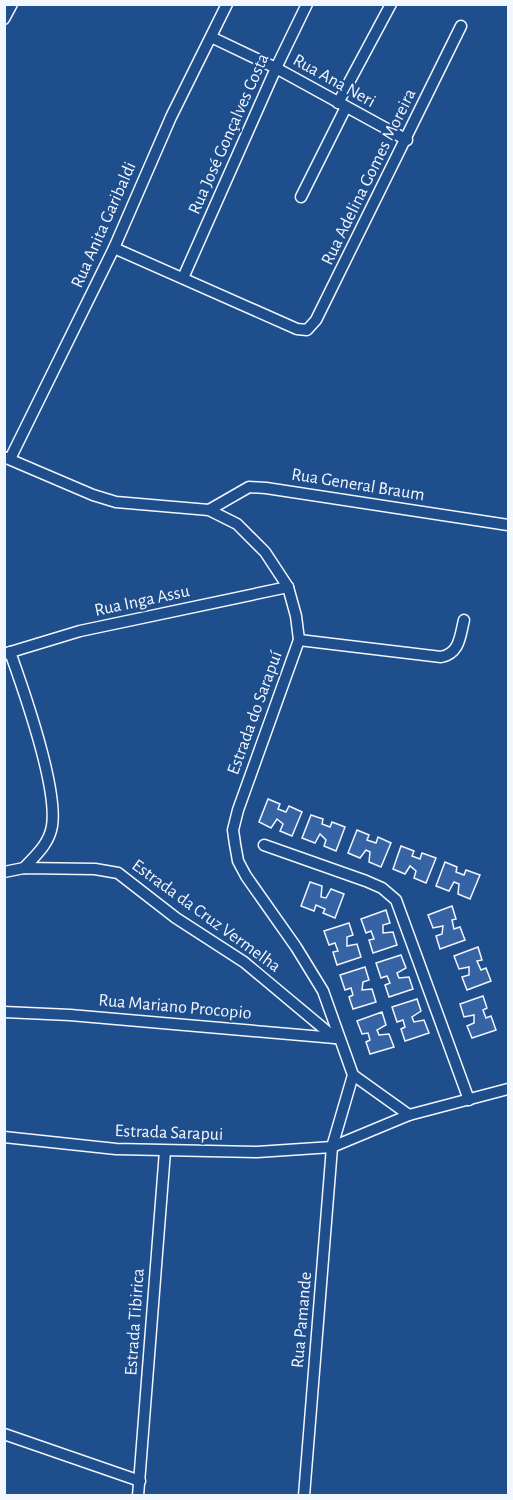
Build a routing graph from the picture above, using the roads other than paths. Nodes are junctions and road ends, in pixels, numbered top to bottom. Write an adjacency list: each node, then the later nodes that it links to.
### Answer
1 (12, 4): 5 (street)
2 (227, 4): 7 (street, Rua Anita Garibaldi)
3 (307, 4): 8 (street, Rua José Gonçalves Costa)
4 (391, 4): 9 (street)
5 (4, 20)
6 (462, 26): 10 (street, Rua Adelina Gomes Moreira)
7 (211, 37): 8 (street, Rua Ana Neri); 12 (street, Rua Anita Garibaldi)
8 (276, 68): 9 (street, Rua Ana Neri); 13 (street, Rua José Gonçalves Costa)
9 (342, 105): 10 (street, Rua Ana Neri); 11 (street)
10 (406, 140): 13 (street, Rua Adelina Gomes Moreira)
11 (302, 197)
12 (114, 248): 13 (street); 14 (street, Rua Anita Garibaldi)
13 (183, 278)
14 (7, 458): 15 (street, Estrada do Sarapuí)
15 (209, 510): 16 (street, Rua General Braum); 17 (street, Estrada do Sarapuí)
16 (508, 525)
17 (288, 587): 19 (street, Estrada do Sarapuí); 20 (street, Rua Inga Assu)
18 (464, 620): 19 (street)
19 (299, 640): 25 (street, Estrada do Sarapuí)
20 (7, 653): 22 (street)
21 (264, 845): 28 (street)
22 (24, 867): 23 (street, Estrada da Cruz Vermelha); 25 (street, Estrada da Cruz Vermelha)
23 (4, 872)
24 (4, 1012): 25 (street, Rua Mariano Procopio)
25 (338, 1038): 26 (street, Estrada do Sarapuí)
26 (352, 1075): 29 (street); 31 (street)
27 (508, 1089): 28 (street)
28 (469, 1100): 29 (street)
29 (409, 1115): 31 (street)
30 (4, 1137): 32 (street, Estrada Sarapui)
31 (332, 1147): 32 (street, Estrada Sarapui); 36 (street, Rua Pamande)
32 (165, 1150): 34 (street, Estrada Tibirica)
33 (4, 1434): 34 (street)
34 (140, 1481): 35 (street, Estrada Tibirica)
35 (138, 1496)
36 (304, 1496)

